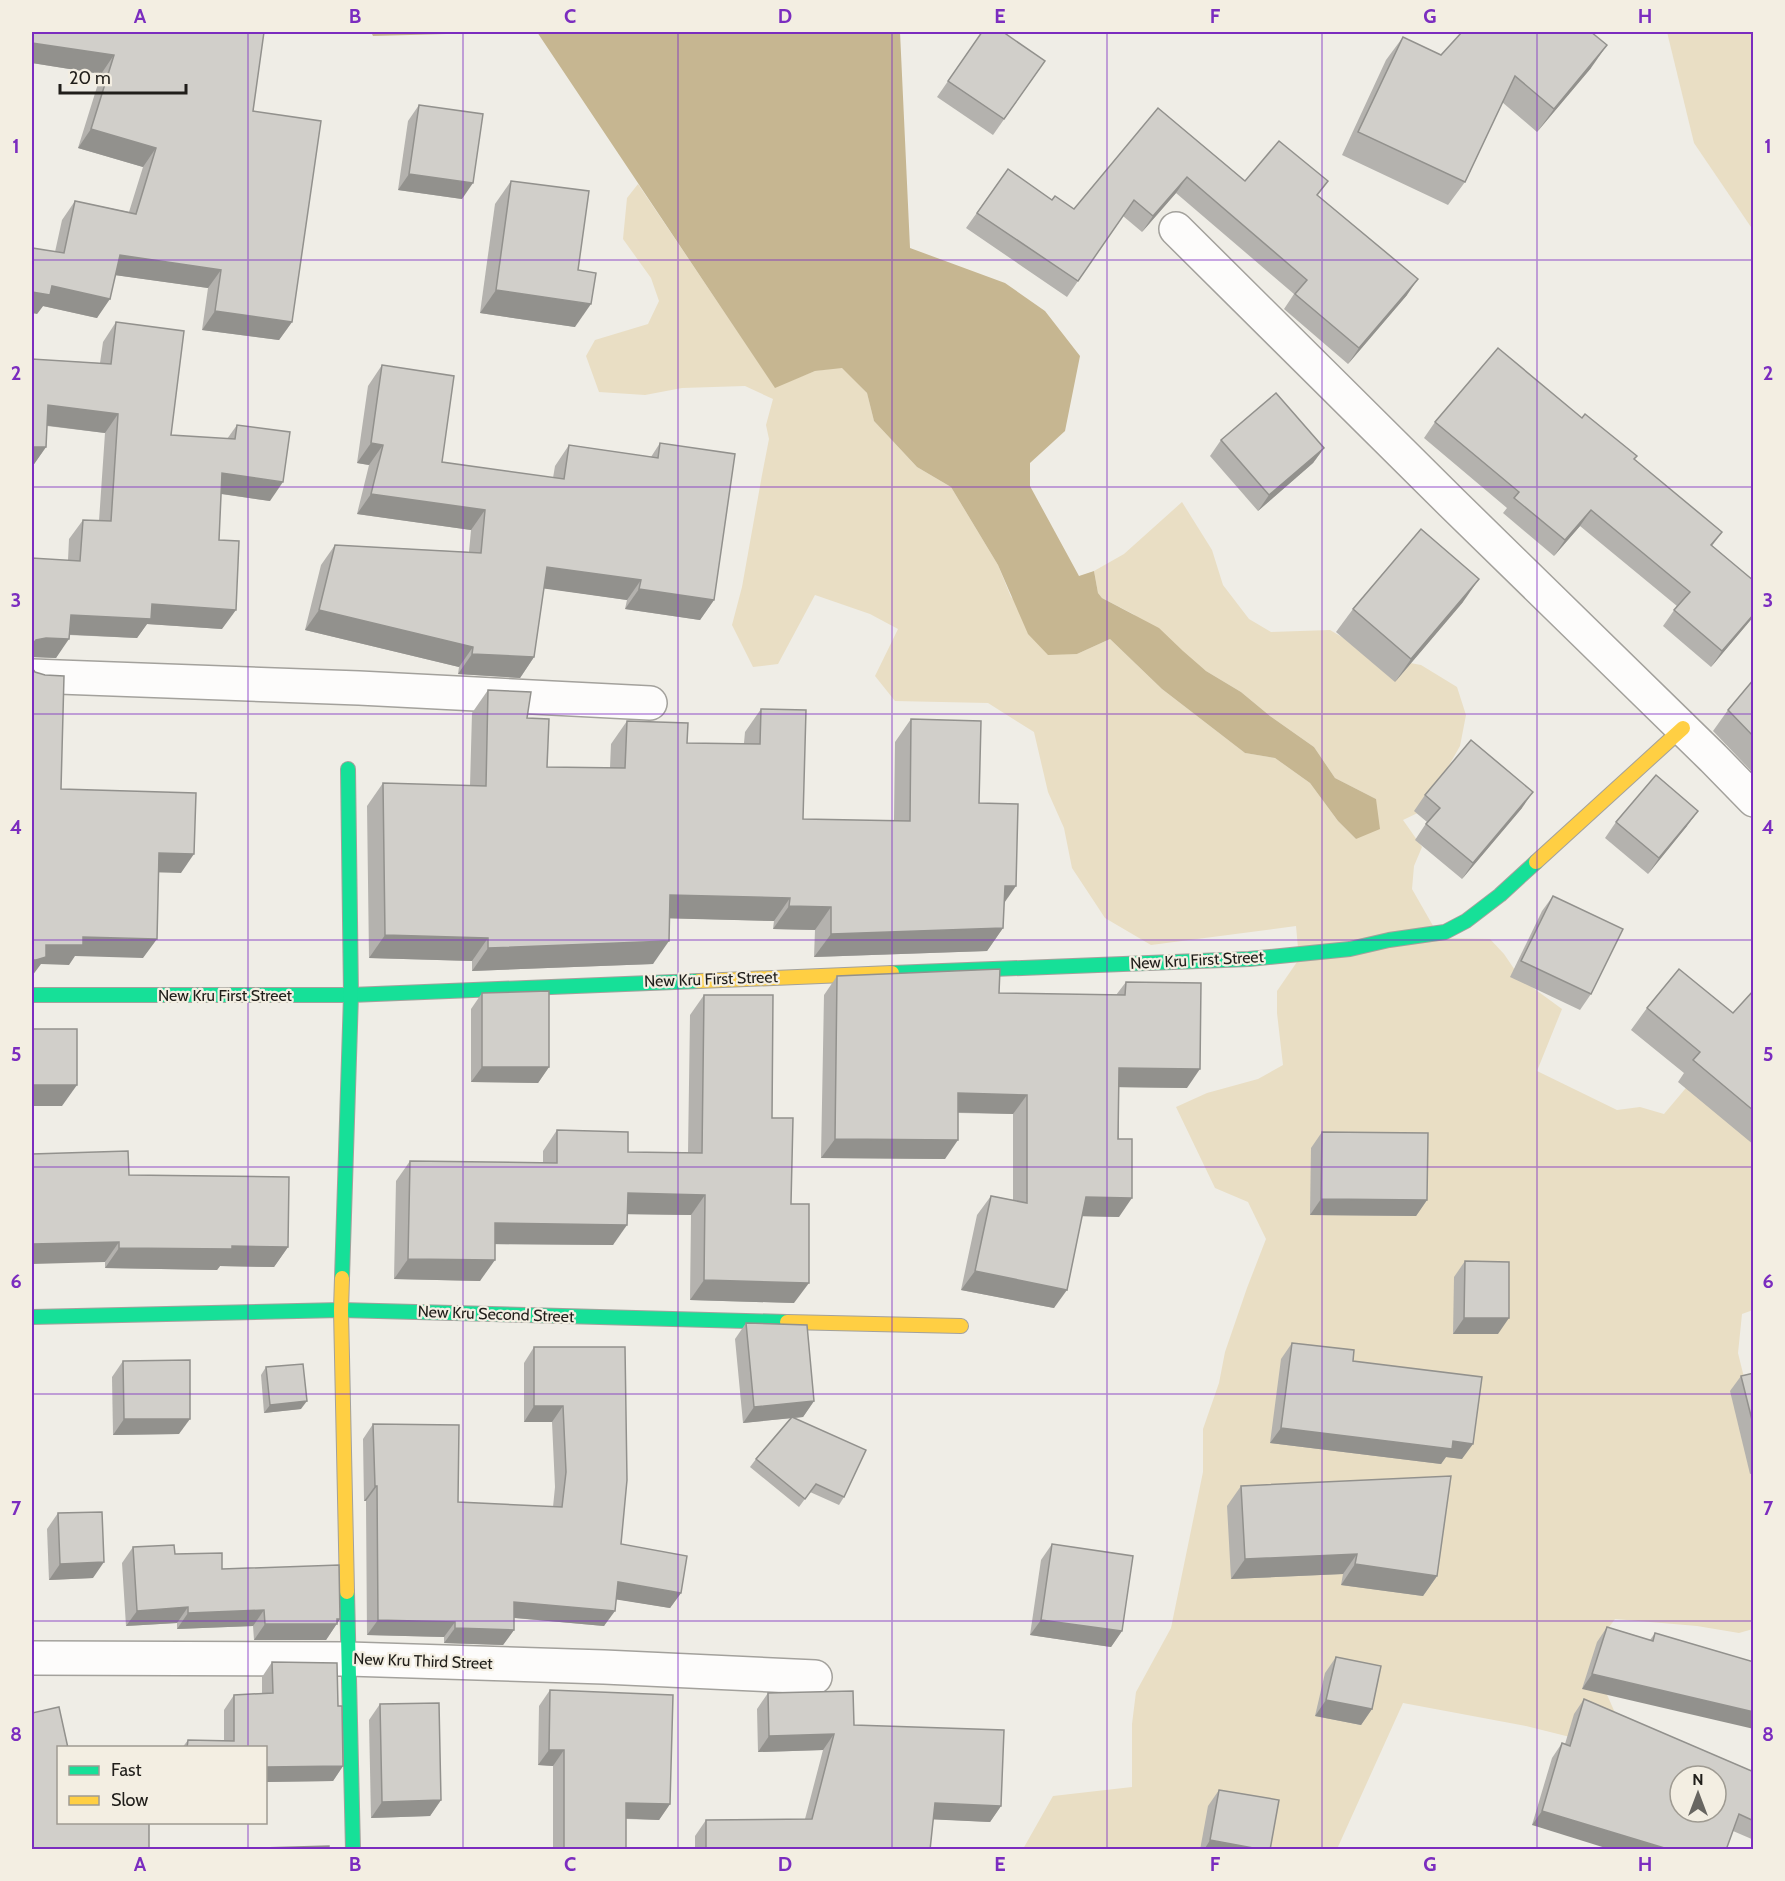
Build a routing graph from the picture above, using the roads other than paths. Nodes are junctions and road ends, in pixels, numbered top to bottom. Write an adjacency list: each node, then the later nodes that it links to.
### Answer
1 (1176, 229): 4 (street)
2 (32, 676): 3 (street)
3 (650, 703)
4 (1683, 728): 6 (street); 8 (street, New Kru First Street)
5 (348, 769): 8 (street)
6 (1754, 800)
7 (32, 995): 8 (street, New Kru First Street)
8 (351, 995): 9 (street)
9 (341, 1310): 10 (street, New Kru Second Street); 11 (street, New Kru Second Street); 13 (street)
10 (32, 1317)
11 (961, 1326)
12 (32, 1658): 13 (street, New Kru Third Street)
13 (348, 1659): 14 (street, New Kru Third Street); 15 (street)
14 (815, 1677)
15 (353, 1850)

